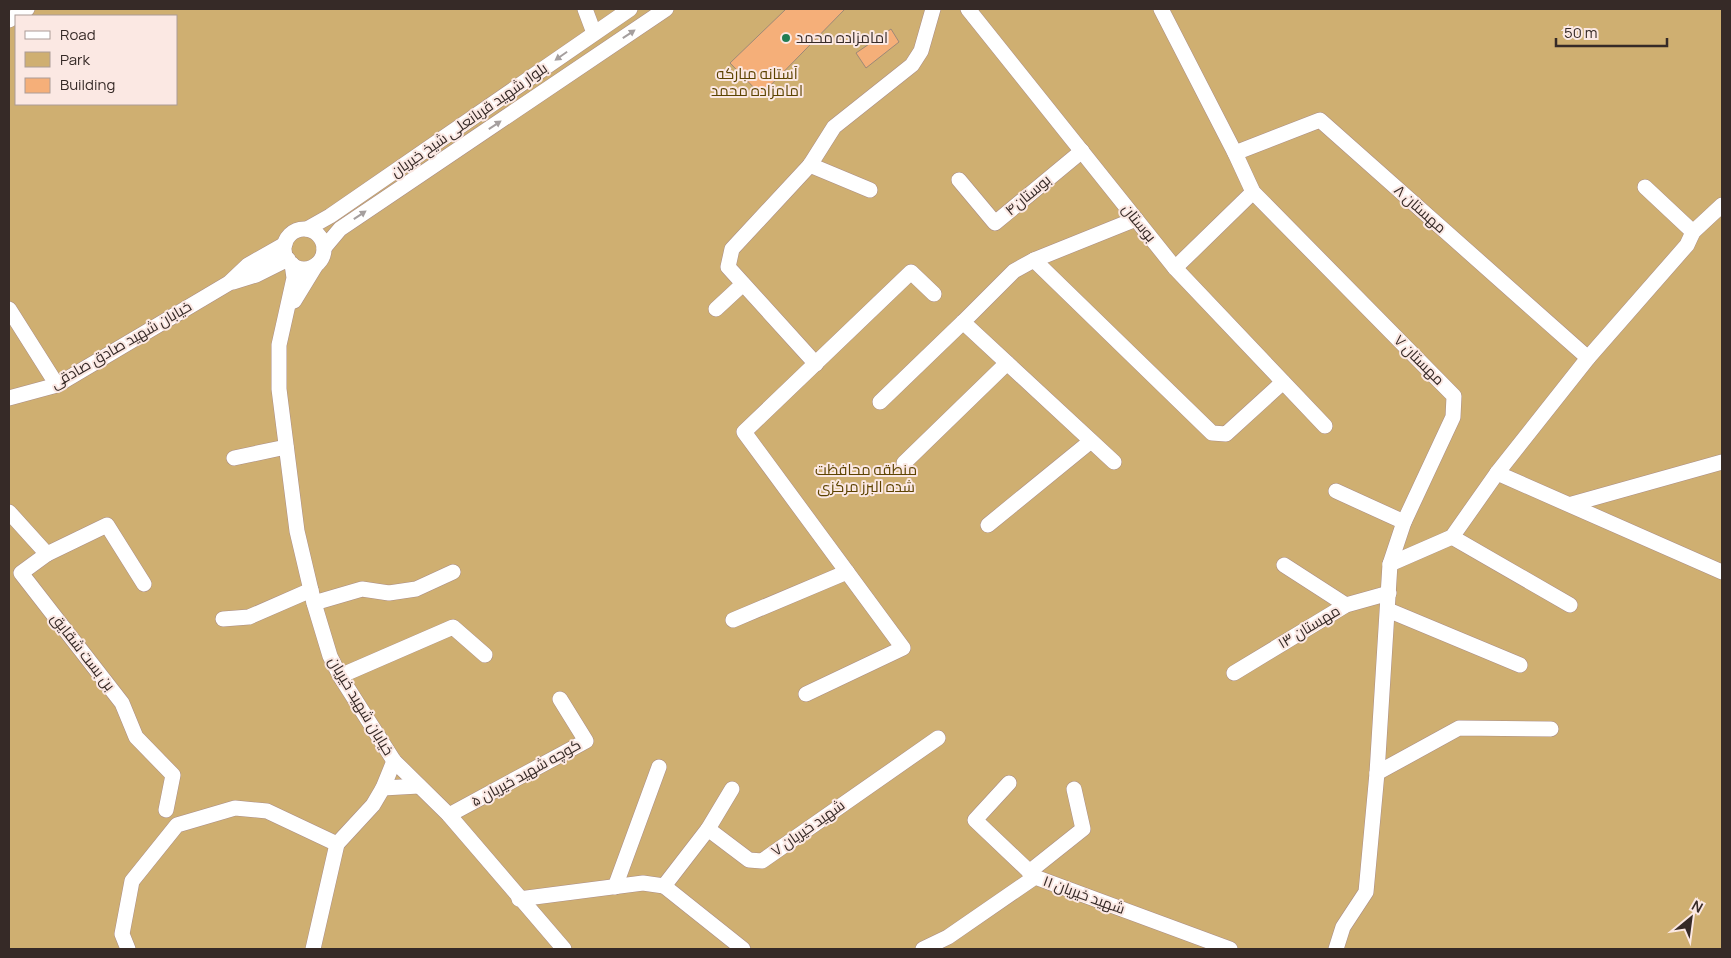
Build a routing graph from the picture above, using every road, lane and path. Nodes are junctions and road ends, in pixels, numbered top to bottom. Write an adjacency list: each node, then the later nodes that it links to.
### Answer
1 (586, 9): 7 (street)
2 (630, 9): 7 (street, بلوار شهید قربانعلی شیخ خیریان)
3 (666, 9): 12 (street, one-way to 3)
4 (933, 9): 11 (street)
5 (968, 9): 8 (street, بوستان)
6 (1161, 9): 9 (street, مهستان ۷)
7 (594, 33): 10 (street, بلوار شهید قربانعلی شیخ خیریان, one-way to 10)
8 (1082, 151): 13 (street, بوستان۴); 18 (street, بوستان)
9 (1235, 153): 16 (street, مهستان ۷); 34 (street, مهستان ۸)
10 (416, 156): 12 (street); 19 (street, بلوار شهید قربانعلی شیخ خیریان)
11 (810, 165): 15 (street); 28 (street)
12 (426, 172): 22 (street, one-way to 12)
13 (959, 180)
14 (1646, 187): 20 (street)
15 (870, 190)
16 (1253, 192): 26 (street); 52 (street, مهستان ۷)
17 (1722, 205): 20 (street)
18 (1136, 219): 23 (street); 26 (street, بوستان)
19 (307, 229): 21 (street); 22 (street)
20 (1693, 232): 34 (street)
21 (285, 244): 24 (street); 27 (street)
22 (324, 248): 25 (street)
23 (1034, 260): 33 (street); 37 (street)
24 (290, 262): 25 (street); 27 (street); 32 (street)
25 (316, 265): 32 (street)
26 (1175, 268): 37 (street, بوستان)
27 (230, 283): 38 (street, خیابان شهید صادق صادقی)
28 (743, 284): 31 (street); 36 (street)
29 (934, 294): 36 (street)
30 (9, 309): 38 (street)
31 (716, 309)
32 (287, 313): 43 (street, خیابان شهید خیریان)
33 (963, 322): 35 (street); 40 (street)
34 (1588, 358): 48 (street)
35 (1007, 363): 42 (street); 47 (street)
36 (816, 364): 59 (street)
37 (1283, 382): 41 (street, بوستان)
38 (57, 385): 39 (street, خیابان شهید صادق صادقی)
39 (9, 398)
40 (880, 402)
41 (1324, 426)
42 (1091, 441): 45 (street); 53 (street)
43 (286, 447): 44 (street); 63 (street, خیابان شهید خیریان)
44 (234, 458)
45 (1114, 462)
46 (1722, 462): 50 (street)
47 (904, 463)
48 (1497, 473): 50 (street); 54 (street)
49 (1336, 491): 52 (street)
50 (1572, 504): 60 (street)
51 (9, 512): 55 (street)
52 (1404, 522): 56 (street, مهستان ۷)
53 (988, 525)
54 (1452, 537): 56 (street); 65 (street)
55 (48, 554): 61 (street); 85 (street, بن بست شقایق)
56 (1390, 564): 62 (street, مهستان ۷)
57 (1284, 565): 64 (street)
58 (453, 572): 63 (street)
59 (847, 572): 68 (street); 73 (street)
60 (1722, 572)
61 (144, 584)
62 (1389, 593): 64 (street, مهستان ۱۳); 66 (street, مهستان ۷)
63 (312, 596): 67 (street); 72 (street, خیابان شهید خیریان)
64 (1346, 605): 71 (street, مهستان ۱۳)
65 (1570, 605)
66 (1388, 610): 70 (street); 79 (street, مهستان ۷)
67 (223, 619)
68 (733, 620)
69 (485, 655): 72 (street)
70 (1520, 665)
71 (1234, 673)
72 (340, 676): 77 (street, خیابان شهید خیریان)
73 (806, 694)
74 (560, 699): 86 (street, کوچه شهید خیریان ۵)
75 (1551, 729): 79 (street)
76 (938, 738): 87 (street, شهید خیریان ۷)
77 (394, 761): 81 (street, خیابان شهید خیریان); 82 (street)
78 (659, 767): 91 (street)
79 (1377, 773): 99 (street)
80 (1009, 783): 89 (street)
81 (419, 786): 82 (street); 86 (street, خیابان شهید خیریان)
82 (383, 788): 88 (street)
83 (732, 789): 87 (street)
84 (1074, 789): 89 (street)
85 (166, 810)
86 (449, 816): 92 (street, خیابان شهید خیریان)
87 (708, 829): 90 (street)
88 (337, 844): 93 (street); 94 (street)
89 (1032, 875): 97 (street, شهید خیریان ۱۱); 98 (street, شهید خیریان ۱۱)
90 (664, 886): 91 (street); 96 (street)
91 (615, 888): 92 (street)
92 (520, 899): 95 (street, خیابان شهید خیریان)
93 (128, 949)
94 (313, 949)
95 (564, 949)
96 (743, 949)
97 (923, 949)
98 (1230, 949)
99 (1336, 949)

